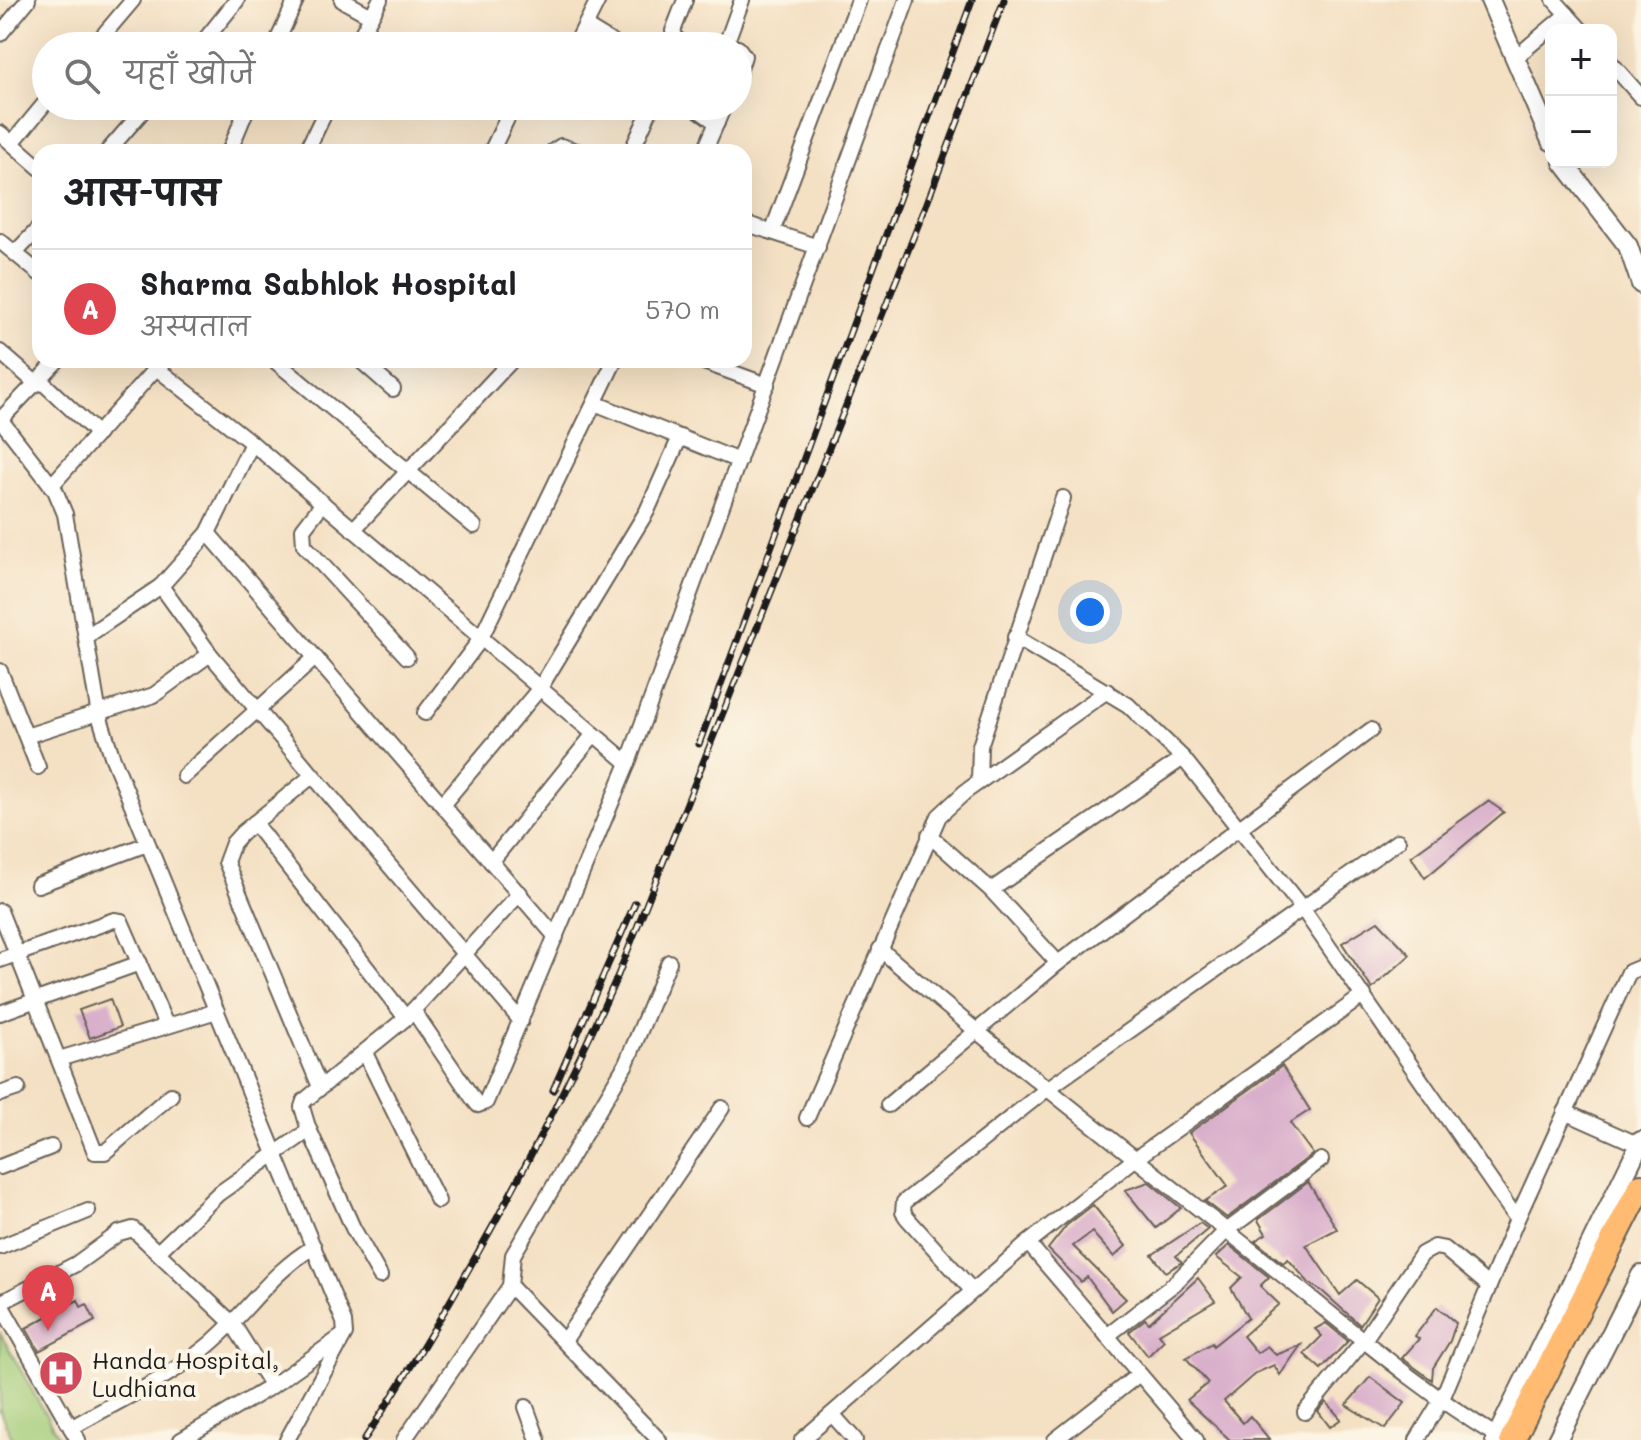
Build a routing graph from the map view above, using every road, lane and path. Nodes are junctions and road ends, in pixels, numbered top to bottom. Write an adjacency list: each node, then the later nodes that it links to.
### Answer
1 (28, 0): 26 (street)
2 (133, 0): 18 (street)
3 (237, 0): 19 (street)
4 (296, 0): 20 (street)
5 (342, 0): 15 (street)
6 (380, 0): 15 (street)
7 (598, 0): 17 (street)
8 (685, 0): 24 (street)
9 (742, 0): 25 (street)
10 (859, 0): 50 (street)
11 (907, 0): 53 (street)
12 (1490, 0): 27 (street)
13 (1554, 0): 14 (street)
14 (1567, 14): 16 (street); 27 (street)
15 (371, 16): 21 (street)
16 (1576, 24)
17 (585, 26): 22 (street); 23 (street)
18 (106, 32)
19 (211, 32)
20 (281, 32)
21 (362, 32)
22 (582, 32)
23 (595, 32)
24 (674, 32)
25 (734, 32)
26 (0, 34)
27 (1515, 58): 39 (street)
28 (1617, 75): 29 (street)
29 (1641, 97)
30 (32, 115): 40 (street)
31 (135, 120): 41 (street)
32 (242, 120): 42 (street)
33 (321, 120): 43 (street)
34 (506, 120): 44 (street)
35 (646, 120): 45 (street)
36 (713, 120): 38 (street)
37 (718, 120): 38 (street)
38 (717, 123): 46 (street)
39 (1545, 127)
40 (6, 138): 47 (street)
41 (114, 144)
42 (232, 144)
43 (310, 144)
44 (495, 144)
45 (635, 144)
46 (708, 144)
47 (32, 161)
48 (1568, 168): 56 (street)
49 (752, 226): 50 (street)
50 (772, 232): 53 (street)
51 (32, 235): 54 (street)
52 (0, 241): 54 (street)
53 (818, 247): 67 (street)
54 (15, 253): 55 (street)
55 (32, 267)
56 (1640, 274)
57 (0, 352): 66 (street)
58 (51, 368): 66 (street)
59 (148, 368): 71 (street)
60 (156, 368): 73 (street)
61 (284, 368): 75 (street)
62 (369, 368): 68 (street)
63 (505, 368): 75 (street)
64 (612, 368): 69 (street)
65 (720, 368): 67 (street)
66 (39, 382): 70 (street); 71 (street)
67 (767, 385): 74 (street)
68 (393, 389)
69 (597, 404): 72 (street); 85 (street)
70 (0, 419): 76 (street)
71 (98, 434): 76 (street)
72 (680, 437): 74 (street); 90 (street)
73 (252, 443): 78 (street); 81 (street)
74 (739, 461): 99 (street)
75 (409, 470): 79 (street); 80 (street)
76 (51, 486): 83 (street)
77 (1063, 498): 84 (street)
78 (323, 503): 80 (street); 87 (street)
79 (474, 526)
80 (353, 530): 85 (street)
81 (208, 533): 82 (street); 88 (street)
82 (161, 586): 83 (street); 86 (street)
83 (87, 636): 94 (street)
84 (1015, 637): 91 (street); 103 (street)
85 (480, 640): 90 (street); 93 (street)
86 (210, 654): 92 (street); 94 (street)
87 (407, 657)
88 (315, 658): 92 (street); 104 (street)
89 (0, 671): 97 (street)
90 (540, 688): 96 (street); 104 (street)
91 (1107, 691): 98 (street); 103 (street)
92 (259, 711): 101 (street); 102 (street)
93 (425, 713)
94 (99, 715): 97 (street); 109 (street)
95 (1371, 730): 106 (street)
96 (594, 734): 99 (street); 110 (street)
97 (26, 736): 100 (street)
98 (1183, 758): 106 (street); 112 (street)
99 (628, 763): 116 (street)
100 (38, 767)
101 (184, 776)
102 (312, 776): 105 (street); 118 (street)
103 (979, 782): 107 (street)
104 (442, 805): 110 (street)
105 (254, 823): 129 (street); 135 (street)
106 (1238, 829): 114 (street); 123 (street)
107 (929, 835): 112 (street); 117 (street)
108 (1398, 841): 114 (street)
109 (147, 844): 111 (street); 127 (street)
110 (491, 862): 113 (street)
111 (38, 885)
112 (991, 890): 123 (street)
113 (520, 893): 116 (street); 118 (street)
114 (1302, 908): 125 (street); 137 (street)
115 (0, 911): 119 (street)
116 (556, 937): 130 (street)
117 (880, 949): 132 (street); 143 (street)
118 (463, 953): 129 (street); 130 (street)
119 (16, 954): 120 (street); 122 (street); 126 (street)
120 (0, 960)
121 (669, 962): 163 (street)
122 (140, 963): 126 (street); 131 (street)
123 (1058, 963): 132 (street)
124 (1641, 967): 142 (street)
125 (1364, 995): 148 (street); 154 (street)
126 (35, 1001): 128 (street); 134 (street)
127 (217, 1011): 131 (street); 147 (street)
128 (0, 1013)
129 (410, 1014): 130 (street); 133 (street)
130 (521, 1021)
131 (166, 1025): 134 (street)
132 (976, 1032): 137 (street); 140 (street)
133 (365, 1053): 135 (street); 152 (street)
134 (59, 1059): 139 (street)
135 (320, 1087): 144 (street)
136 (18, 1088): 138 (street)
137 (1047, 1089): 148 (street); 165 (street)
138 (0, 1094)
139 (171, 1095)
140 (888, 1105)
141 (722, 1108): 171 (street)
142 (1565, 1112): 145 (street); 154 (street)
143 (807, 1118)
144 (308, 1127): 147 (street); 162 (street)
145 (1640, 1143): 179 (street)
146 (51, 1147): 150 (street)
147 (276, 1154): 159 (street); 160 (street)
148 (1135, 1159): 156 (street); 157 (street)
149 (1321, 1160): 156 (street)
150 (0, 1167)
151 (1641, 1186): 179 (main road)
152 (438, 1201)
153 (88, 1211): 158 (street)
154 (1517, 1219): 164 (street)
155 (1641, 1220): 190 (main road)
156 (1225, 1232): 169 (street); 170 (street)
157 (1028, 1243): 165 (street); 169 (street)
158 (0, 1247)
159 (314, 1247): 167 (street); 168 (street)
160 (159, 1251): 166 (street); 167 (street)
161 (1641, 1275): 191 (street)
162 (380, 1276)
163 (510, 1286): 171 (street); 182 (street)
164 (1489, 1286): 170 (street); 174 (street)
165 (971, 1289): 177 (street)
166 (0, 1303): 178 (street)
167 (233, 1324): 173 (street); 178 (street)
168 (345, 1334): 173 (street); 181 (street)
169 (1107, 1336): 172 (street)
170 (1364, 1340): 174 (street); 176 (street)
171 (564, 1341): 184 (street)
172 (1138, 1375): 187 (street); 188 (street)
173 (272, 1386): 180 (street)
174 (1442, 1399): 179 (street); 189 (street)
175 (526, 1407): 183 (street)
176 (1305, 1412)
177 (832, 1414): 185 (street); 186 (street)
178 (75, 1434)
179 (1502, 1439)
180 (181, 1440)
181 (287, 1440)
182 (404, 1440)
183 (538, 1440)
184 (659, 1440)
185 (802, 1440)
186 (855, 1440)
187 (1055, 1440)
188 (1196, 1440)
189 (1417, 1440)
190 (1529, 1440)
191 (1557, 1440)

